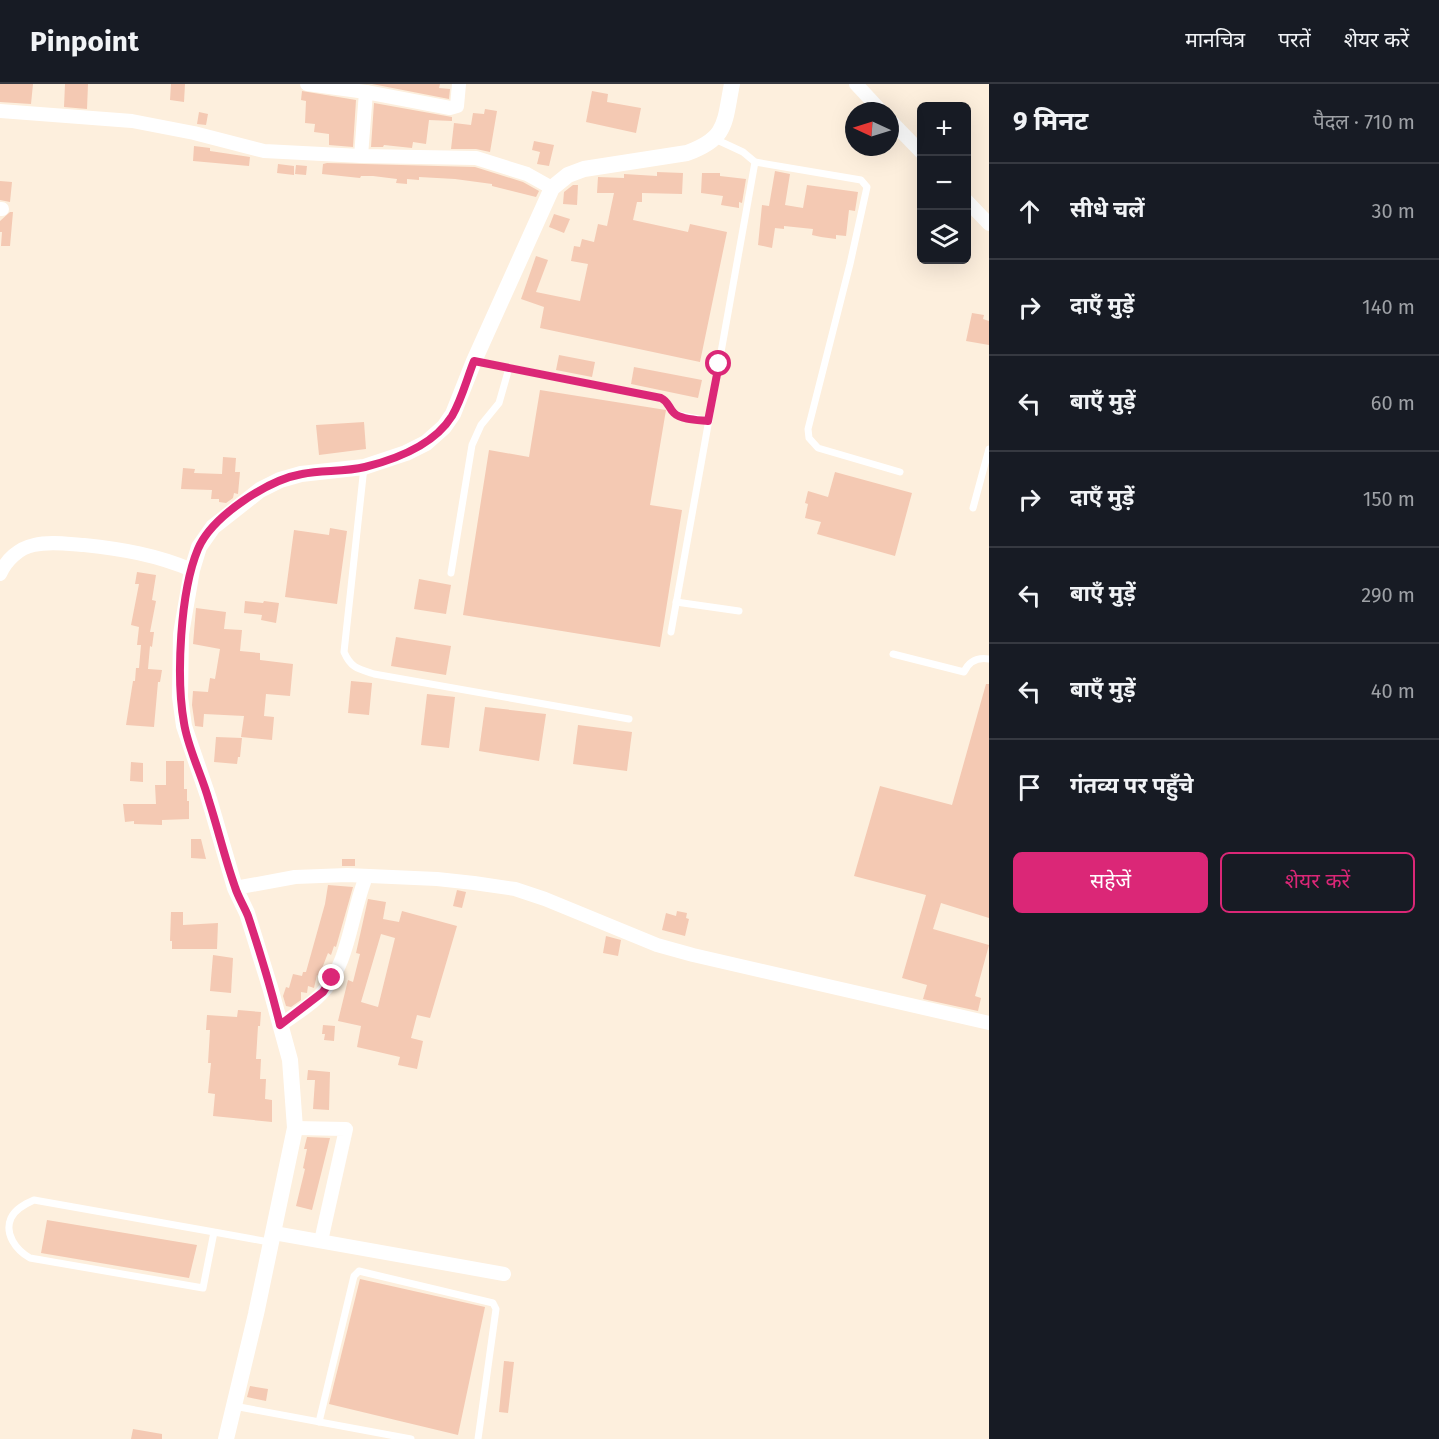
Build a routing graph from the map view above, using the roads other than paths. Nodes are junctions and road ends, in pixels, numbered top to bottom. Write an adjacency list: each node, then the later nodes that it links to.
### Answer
1 (307, 84): 5 (street)
2 (459, 84): 5 (street)
3 (732, 84): 9 (street)
4 (856, 84): 6 (street)
5 (366, 92): 11 (street)
6 (873, 102)
7 (0, 111): 11 (street)
8 (899, 130): 10 (street)
9 (715, 139): 12 (lane); 13 (street)
10 (917, 149)
11 (362, 156): 13 (street)
12 (755, 162): 18 (lane); 21 (lane)
13 (552, 188): 16 (street)
14 (971, 205): 15 (street)
15 (989, 224)
16 (474, 361): 17 (lane); 20 (street)
17 (509, 368): 18 (lane); 24 (lane)
18 (708, 421): 26 (lane)
19 (989, 449): 22 (lane)
20 (364, 467): 23 (street); 31 (lane)
21 (900, 472)
22 (973, 508)
23 (192, 570): 25 (street); 33 (street)
24 (451, 573)
25 (0, 574)
26 (676, 602): 27 (lane); 28 (lane)
27 (739, 611)
28 (671, 632)
29 (893, 654): 30 (lane)
30 (989, 659)
31 (629, 719)
32 (366, 877): 33 (street); 34 (street); 35 (street)
33 (235, 888): 35 (street)
34 (989, 1023)
35 (280, 1025): 36 (street)
36 (295, 1128): 38 (street); 39 (street)
37 (214, 1232): 37 (lane); 38 (lane)
38 (273, 1238): 39 (street); 41 (street)
39 (321, 1241): 40 (street)
40 (504, 1274)
41 (234, 1406): 42 (lane); 43 (street)
42 (320, 1422): 44 (lane); 45 (lane)
43 (226, 1439)
44 (411, 1439)
45 (478, 1439)

